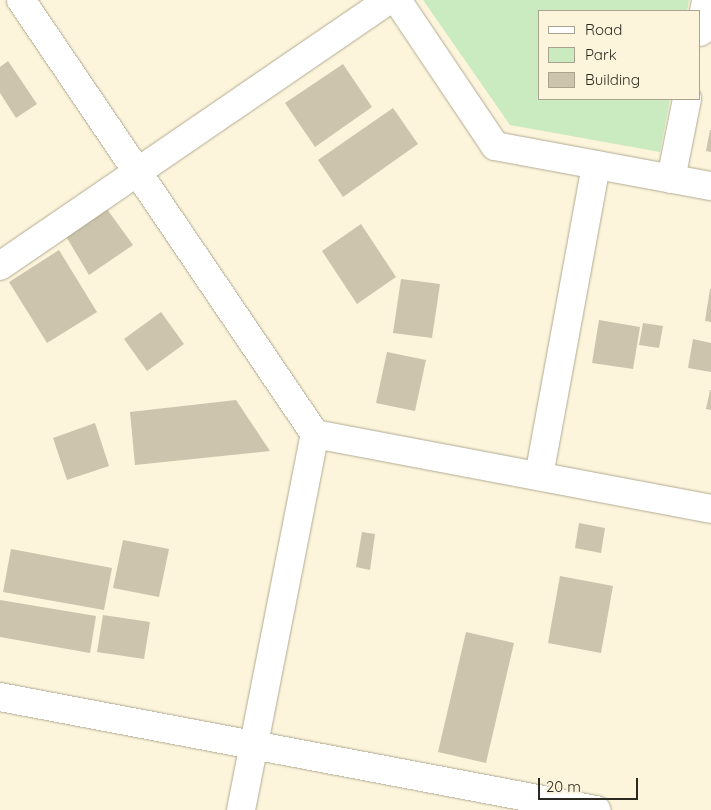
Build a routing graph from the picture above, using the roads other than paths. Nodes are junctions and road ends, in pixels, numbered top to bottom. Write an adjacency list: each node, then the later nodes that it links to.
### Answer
1 (21, 0): 8 (street)
2 (388, 0): 8 (street)
3 (396, 0): 7 (street)
4 (706, 0): 5 (street)
5 (701, 27)
6 (687, 100): 9 (street)
7 (596, 165): 9 (street); 13 (street)
8 (138, 173): 11 (street); 12 (street)
9 (671, 179): 10 (street)
10 (711, 186)
11 (0, 266)
12 (315, 434): 13 (street); 16 (street)
13 (539, 476): 14 (street)
14 (711, 509)
15 (0, 697): 16 (street)
16 (254, 745): 17 (street); 18 (street)
17 (558, 806): 19 (street)
18 (241, 810)
19 (596, 810)

